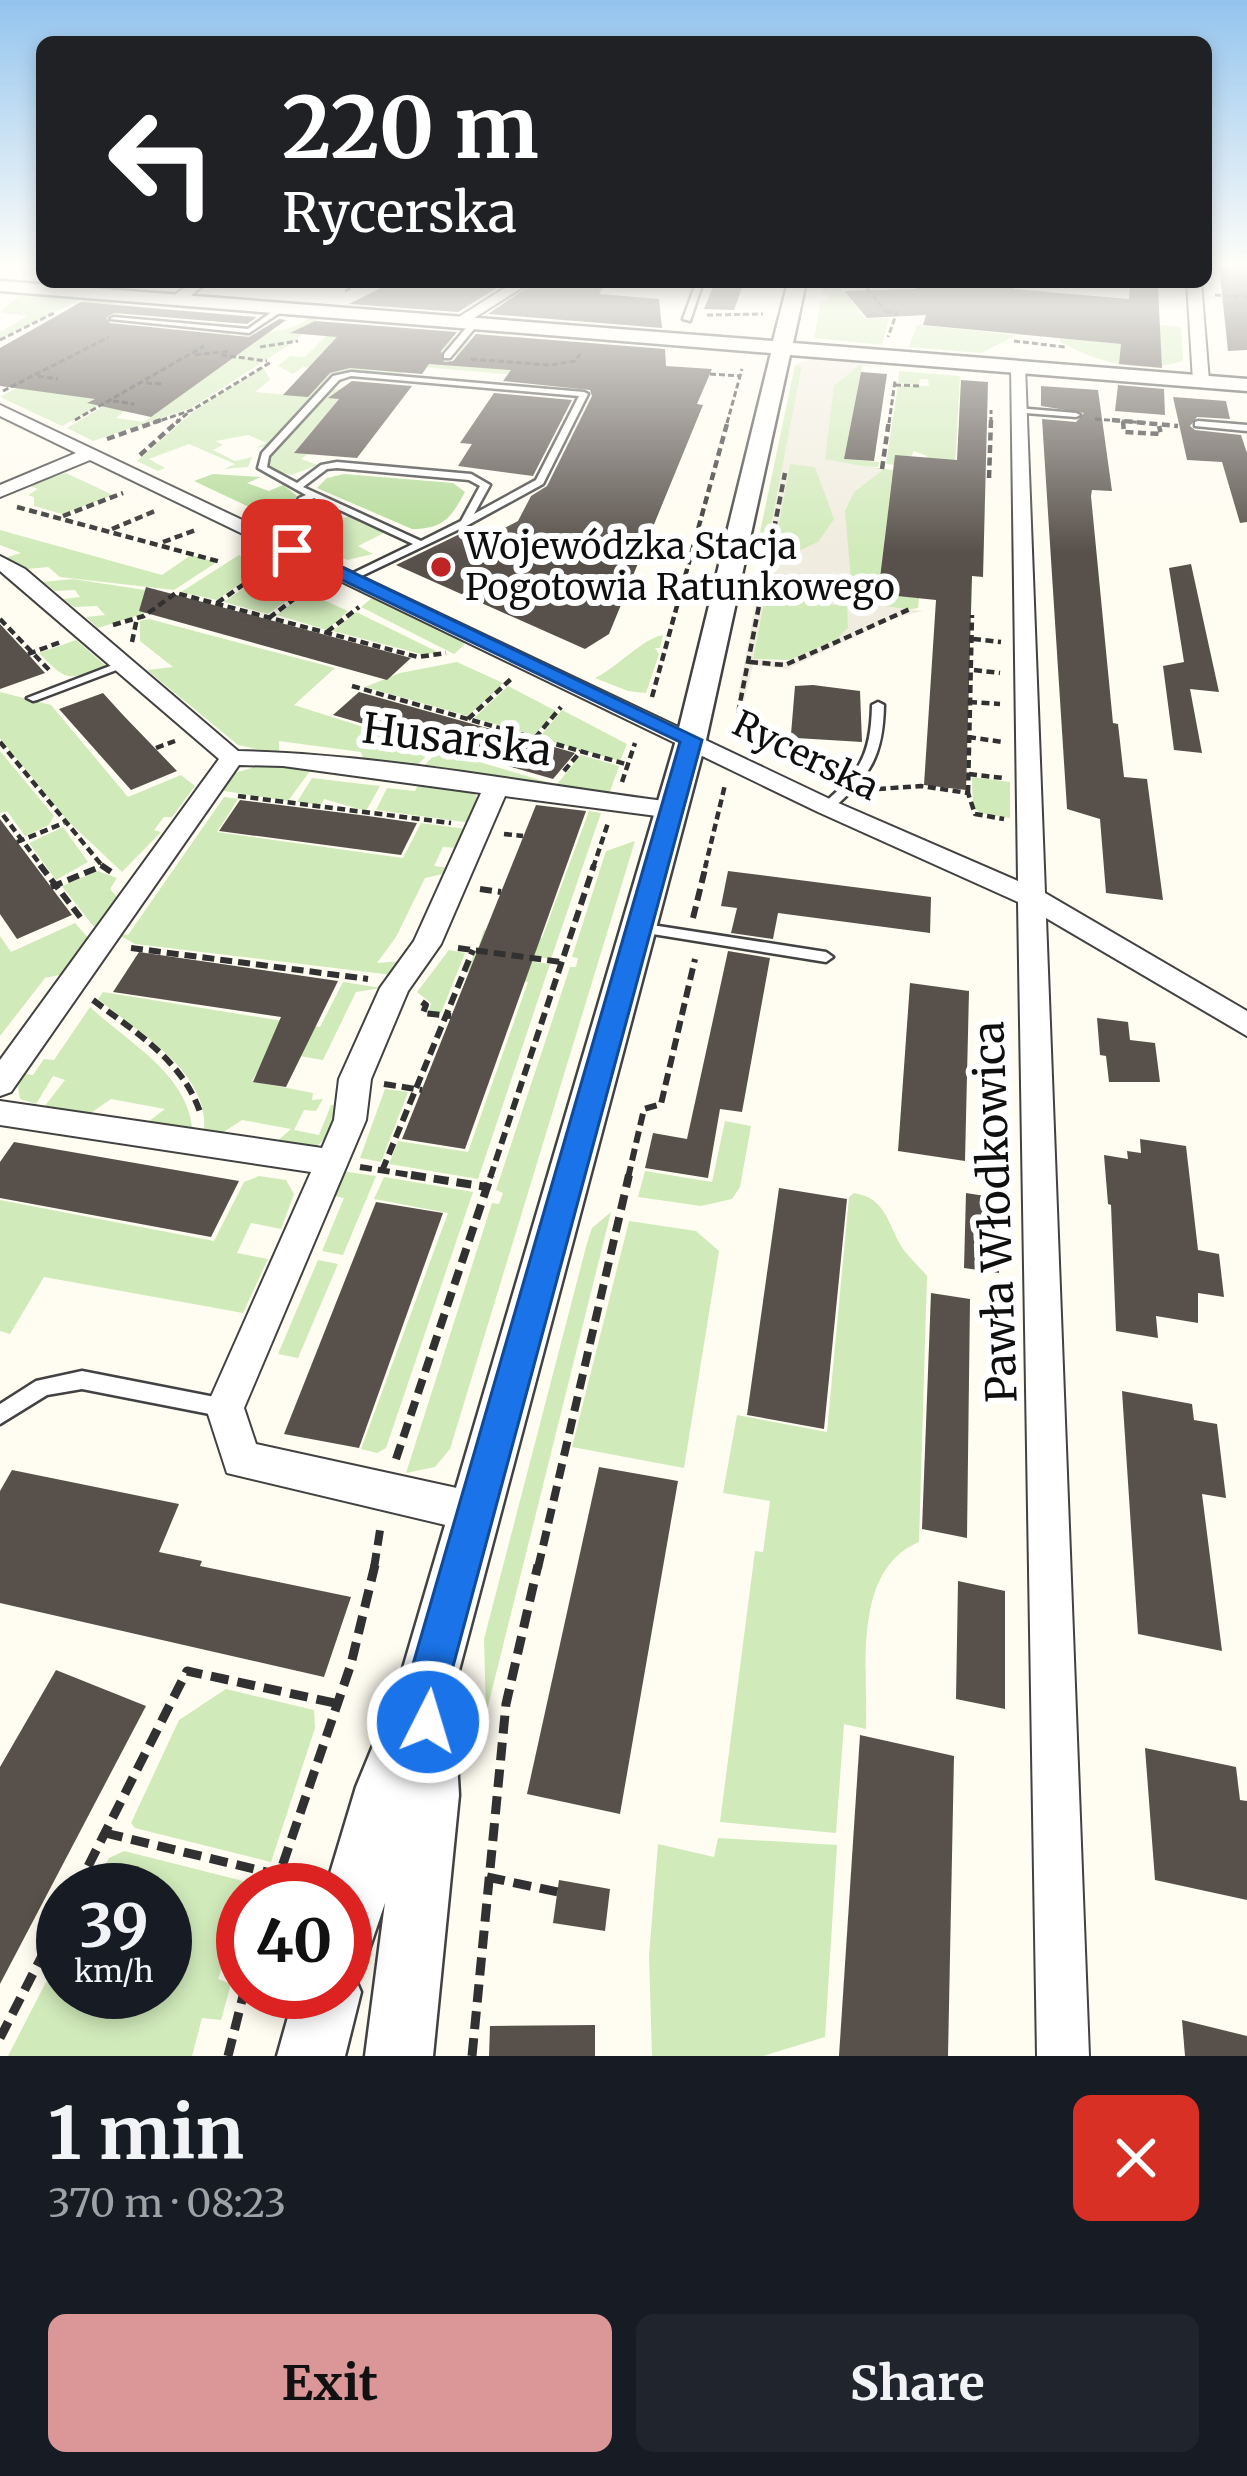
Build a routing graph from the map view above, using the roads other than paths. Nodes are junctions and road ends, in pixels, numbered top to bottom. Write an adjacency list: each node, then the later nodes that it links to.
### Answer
1 (779, 361): 24 (street)
2 (954, 361): 4 (street)
3 (1200, 361): 5 (street)
4 (1017, 366): 5 (street); 7 (street, Pawła Włodkowica)
5 (1201, 381): 6 (street)
6 (1247, 385)
7 (1004, 403): 9 (lane); 29 (street, Pawła Włodkowica)
8 (0, 410): 12 (street, Rycerska)
9 (1076, 415)
10 (1198, 424): 11 (lane)
11 (1247, 428)
12 (92, 448): 15 (street); 20 (street, Rycerska)
13 (297, 487): 14 (lane); 16 (lane); 16 (lane)
14 (314, 494): 17 (lane); 18 (lane)
15 (3, 496)
16 (465, 523): 18 (lane)
17 (287, 525)
18 (420, 544): 20 (lane)
19 (0, 562): 21 (street)
20 (342, 573): 24 (street, Rycerska)
21 (123, 664): 22 (lane); 25 (street)
22 (33, 698)
23 (878, 705): 27 (lane)
24 (692, 740): 27 (street, Rycerska); 28 (street)
25 (232, 758): 26 (street, Husarska); 33 (street)
26 (497, 785): 28 (street, Husarska); 35 (street)
27 (836, 799): 29 (street, Rycerska)
28 (671, 810): 30 (street)
29 (1028, 896): 32 (street, Rycerska); 44 (street, Pawła Włodkowica)
30 (639, 928): 31 (lane); 38 (street)
31 (826, 957)
32 (1247, 1025)
33 (0, 1084)
34 (0, 1113): 35 (street)
35 (330, 1162): 36 (street)
36 (225, 1408): 37 (lane); 38 (street)
37 (0, 1415)
38 (475, 1512): 39 (street)
39 (428, 1685): 40 (street); 43 (street)
40 (364, 1863)
41 (321, 2019): 42 (street)
42 (311, 2056)
43 (399, 2056)
44 (1063, 2056)

